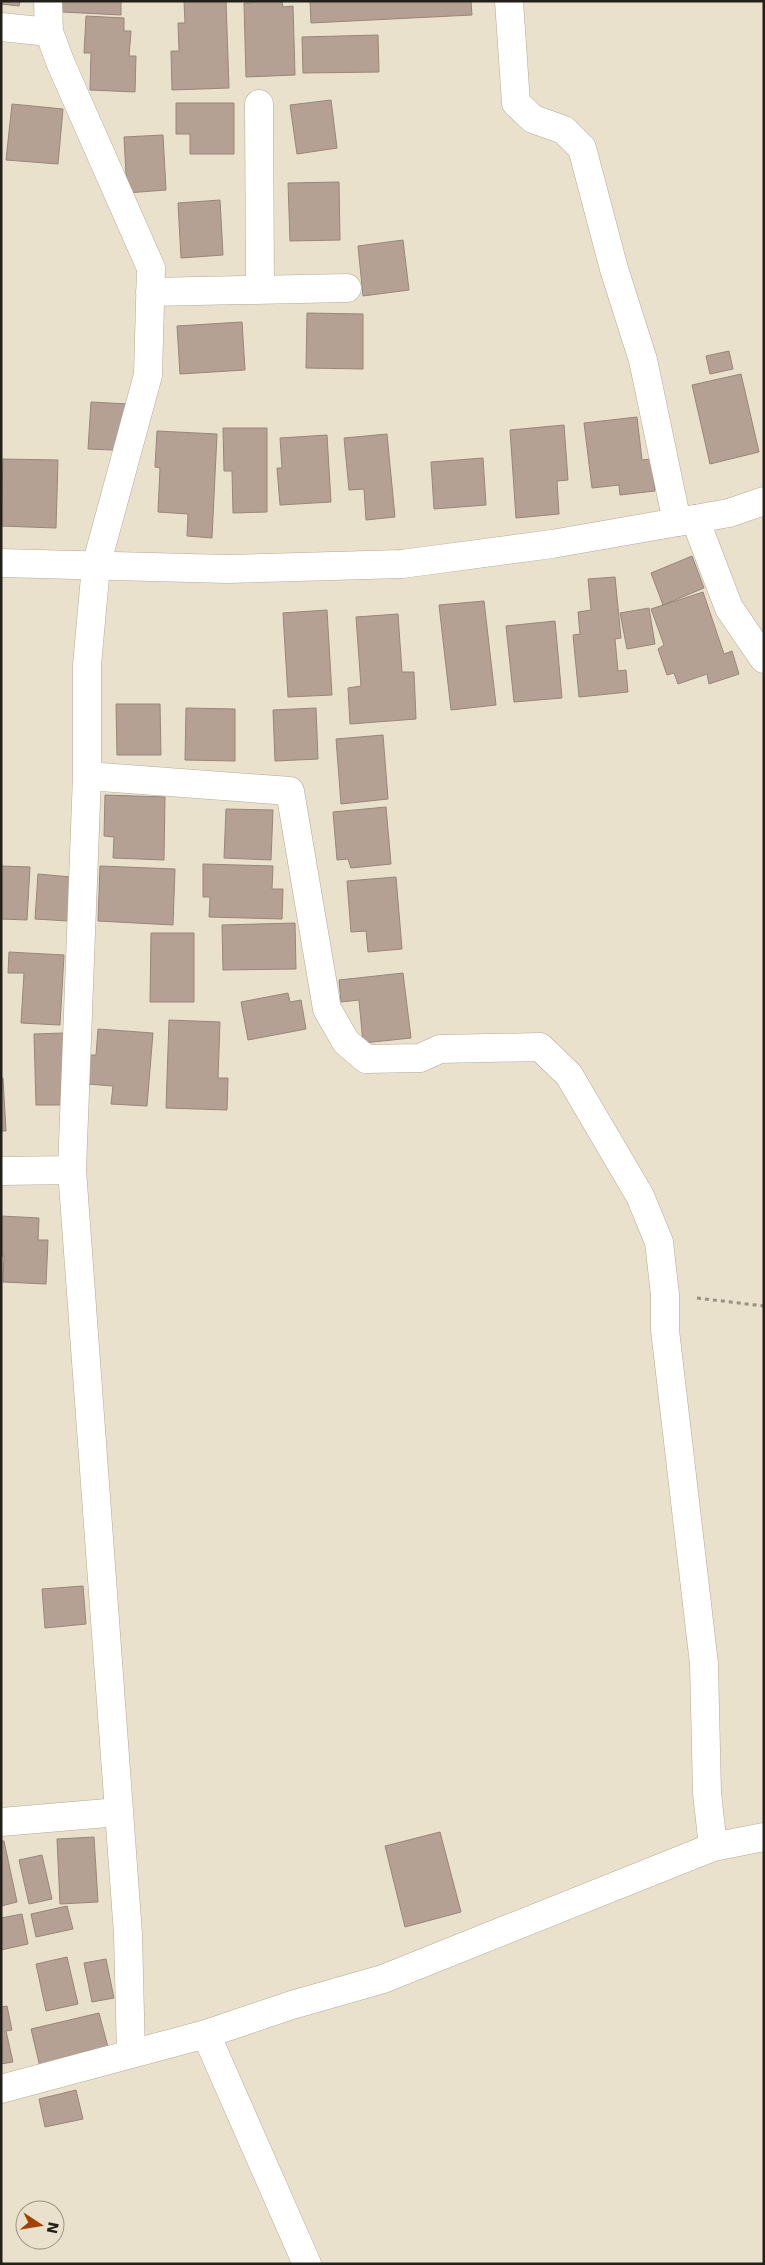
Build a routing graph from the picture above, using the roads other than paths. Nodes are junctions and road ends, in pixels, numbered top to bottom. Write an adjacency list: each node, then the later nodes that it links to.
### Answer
1 (48, 1): 4 (street)
2 (509, 1): 10 (street)
3 (1, 27): 4 (street)
4 (50, 32): 8 (street)
5 (259, 104): 7 (street)
6 (347, 288): 7 (street)
7 (260, 290): 8 (street)
8 (150, 292): 12 (street)
9 (764, 501): 10 (street)
10 (686, 521): 12 (street); 13 (street)
11 (1, 563): 12 (street)
12 (96, 566): 14 (street)
13 (764, 660)
14 (87, 776): 15 (street); 20 (street)
15 (72, 1170): 16 (street); 17 (street)
16 (1, 1171)
17 (119, 1812): 18 (street); 22 (street)
18 (1, 1822)
19 (764, 1836): 20 (street)
20 (713, 1848): 21 (street)
21 (206, 2034): 22 (street); 24 (street)
22 (131, 2054): 23 (street)
23 (1, 2089)
24 (307, 2264)

